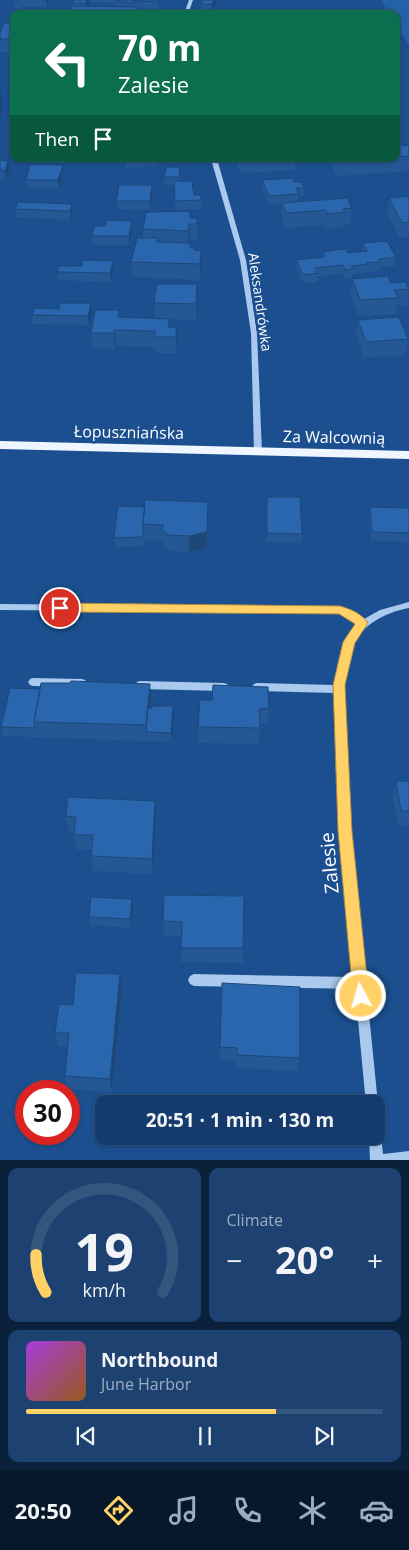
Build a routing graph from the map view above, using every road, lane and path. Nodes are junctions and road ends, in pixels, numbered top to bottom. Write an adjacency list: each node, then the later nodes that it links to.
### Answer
1 (215, 162): 3 (street, Aleksandrówka)
2 (0, 445): 3 (main road, Łopuszniańska)
3 (258, 452): 4 (main road, Za Walcownią)
4 (409, 455)
5 (409, 605): 7 (street)
6 (0, 607): 7 (street)
7 (362, 623): 11 (street, Zalesie)
8 (33, 682): 9 (street)
9 (91, 684)
10 (130, 684): 11 (street)
11 (340, 689): 13 (street, Zalesie)
12 (194, 980): 13 (street)
13 (360, 983): 14 (street, Zalesie)
14 (371, 1095)
15 (376, 1145): 17 (street)
16 (409, 1158): 18 (street)
17 (377, 1160)
18 (385, 1160)

